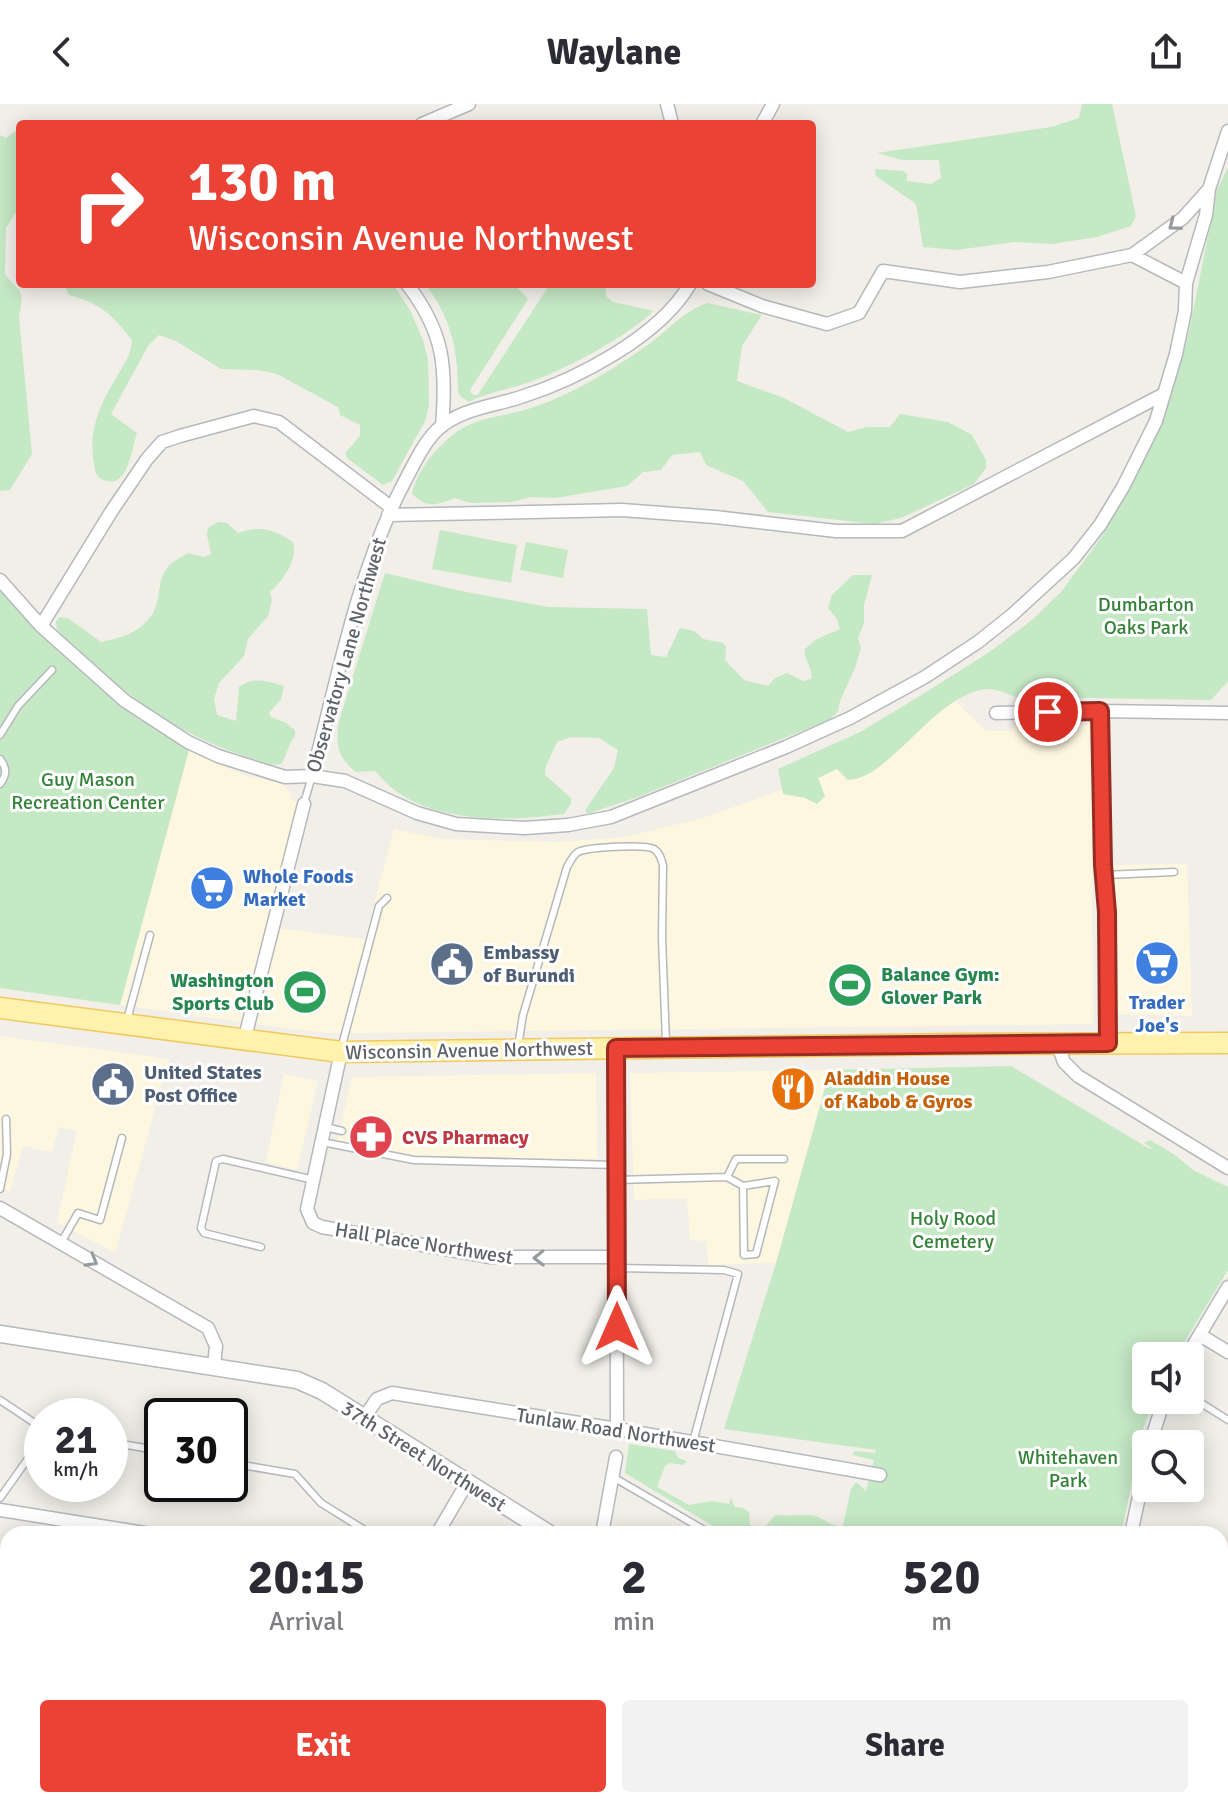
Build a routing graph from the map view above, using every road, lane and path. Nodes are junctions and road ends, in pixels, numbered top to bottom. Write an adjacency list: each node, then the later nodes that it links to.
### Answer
1 (469, 104): 2 (street)
2 (431, 120)
3 (1228, 131): 4 (street)
4 (1209, 189): 5 (street, one-way to 5); 6 (street)
5 (1132, 255): 6 (street); 9 (street)
6 (1186, 283): 10 (street)
7 (410, 288): 11 (street)
8 (687, 288): 11 (street, Observatory Lane Northwest)
9 (718, 288)
10 (1164, 394): 12 (street); 21 (street)
11 (442, 426): 12 (street, Observatory Lane Northwest)
12 (390, 511): 14 (street); 21 (street, Observatory Lane Northwest)
13 (0, 580): 14 (street)
14 (41, 626): 21 (street)
15 (52, 670): 19 (lane)
16 (1100, 711): 17 (street); 18 (street); 24 (street)
17 (996, 713)
18 (1228, 713)
19 (0, 735)
20 (0, 759): 22 (lane)
21 (312, 776): 23 (lane, Observatory Lane Northwest)
22 (0, 784)
23 (304, 804): 30 (street, Observatory Lane Northwest)
24 (1104, 870): 25 (lane); 32 (street)
25 (1174, 872)
26 (387, 898): 37 (lane)
27 (150, 935): 29 (lane)
28 (0, 1008): 29 (main road, Wisconsin Avenue Northwest)
29 (126, 1025): 30 (main road, Wisconsin Avenue Northwest)
30 (244, 1041): 37 (main road, Wisconsin Avenue Northwest)
31 (1057, 1043): 32 (main road, Wisconsin Avenue Northwest); 35 (main road, Wisconsin Avenue Northwest); 45 (street)
32 (1108, 1043): 33 (main road, Wisconsin Avenue Northwest)
33 (1228, 1043)
34 (616, 1048): 35 (main road, Wisconsin Avenue Northwest); 36 (main road, Wisconsin Avenue Northwest); 44 (street)
35 (666, 1048): 36 (lane)
36 (517, 1049): 37 (main road, Wisconsin Avenue Northwest)
37 (341, 1052): 39 (street, Hall Place Northwest)
38 (6, 1119): 50 (lane)
39 (325, 1127): 40 (lane); 42 (street, Hall Place Northwest)
40 (342, 1131)
41 (122, 1138): 52 (lane)
42 (322, 1142): 44 (lane); 47 (street, Hall Place Northwest)
43 (784, 1159): 46 (lane)
44 (616, 1165): 48 (street)
45 (1228, 1168)
46 (727, 1177): 48 (lane); 49 (lane)
47 (314, 1180): 53 (lane); 54 (street, Hall Place Northwest, one-way to 47)
48 (616, 1180): 54 (street)
49 (743, 1186): 49 (lane)
50 (0, 1189)
51 (0, 1208): 52 (street)
52 (61, 1243): 60 (street, one-way to 60)
53 (261, 1247)
54 (617, 1263): 66 (street); 67 (lane)
55 (1227, 1290): 57 (street)
56 (0, 1334): 60 (street)
57 (1200, 1335): 58 (street); 59 (street)
58 (1196, 1342)
59 (1228, 1352)
60 (214, 1366): 64 (street, 37th Street Northwest)
61 (0, 1400): 63 (lane)
62 (1204, 1405): 65 (lane)
63 (24, 1416)
64 (363, 1419): 66 (street, Tunlaw Road Northwest); 73 (street, 37th Street Northwest)
65 (1228, 1420)
66 (617, 1429): 67 (street, Tunlaw Road Northwest)
67 (693, 1442): 71 (street, Tunlaw Road Northwest)
68 (616, 1457): 72 (street)
69 (24, 1464): 74 (lane)
70 (248, 1466): 78 (lane)
71 (880, 1475)
72 (613, 1477): 81 (street); 82 (lane)
73 (467, 1483): 79 (street); 80 (street, 37th Street Northwest)
74 (0, 1498)
75 (1138, 1502): 83 (street)
76 (0, 1510): 77 (street)
77 (101, 1526)
78 (358, 1526)
79 (442, 1526)
80 (537, 1526)
81 (604, 1526)
82 (697, 1526)
83 (1133, 1526)

